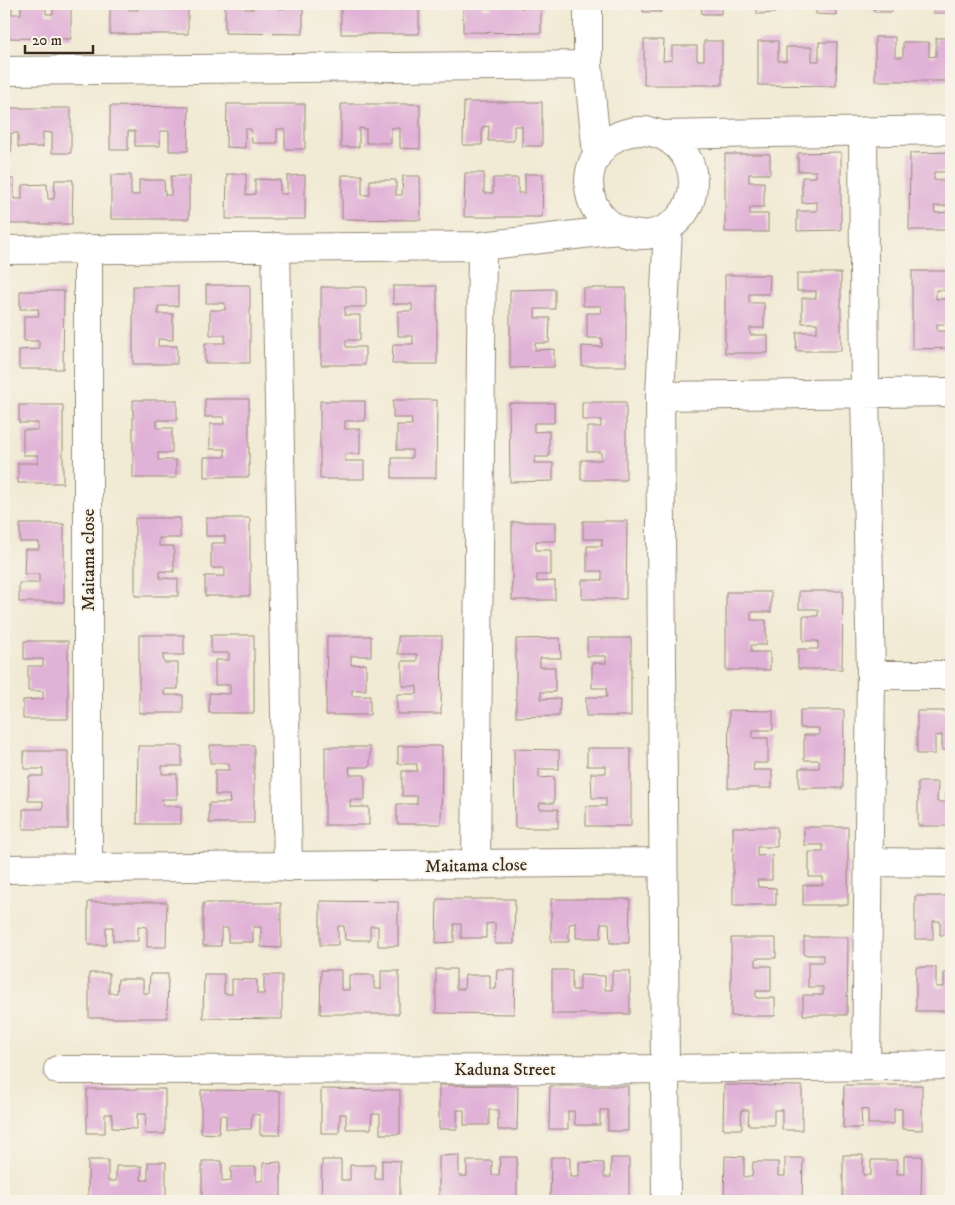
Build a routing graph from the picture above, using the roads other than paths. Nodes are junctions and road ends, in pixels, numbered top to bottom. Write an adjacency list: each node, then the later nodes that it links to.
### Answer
1 (588, 4): 2 (street)
2 (588, 65): 3 (street); 7 (street)
3 (4, 71)
4 (951, 130): 5 (street)
5 (864, 132): 6 (street); 15 (street)
6 (661, 135): 7 (street); 8 (street)
7 (597, 154): 9 (street)
8 (668, 228): 9 (street); 16 (street)
9 (618, 230): 10 (street)
10 (482, 246): 11 (street); 22 (street)
11 (276, 247): 12 (street); 23 (street)
12 (88, 249): 13 (street); 25 (street, Maitama close)
13 (4, 250)
14 (951, 392): 15 (street)
15 (865, 393): 16 (street); 18 (street)
16 (660, 396): 19 (street)
17 (951, 674): 18 (street)
18 (871, 675): 20 (street)
19 (663, 862): 22 (street, Maitama close); 28 (street)
20 (870, 862): 21 (street); 27 (street)
21 (951, 863)
22 (476, 865): 23 (street, Maitama close)
23 (288, 867): 25 (street, Maitama close)
24 (4, 869): 25 (street, Maitama close)
25 (88, 870)
26 (951, 1065): 27 (street, Kaduna Street)
27 (866, 1066): 28 (street, Kaduna Street)
28 (665, 1069): 29 (street, Kaduna Street); 30 (street)
29 (58, 1070)
30 (666, 1201)

